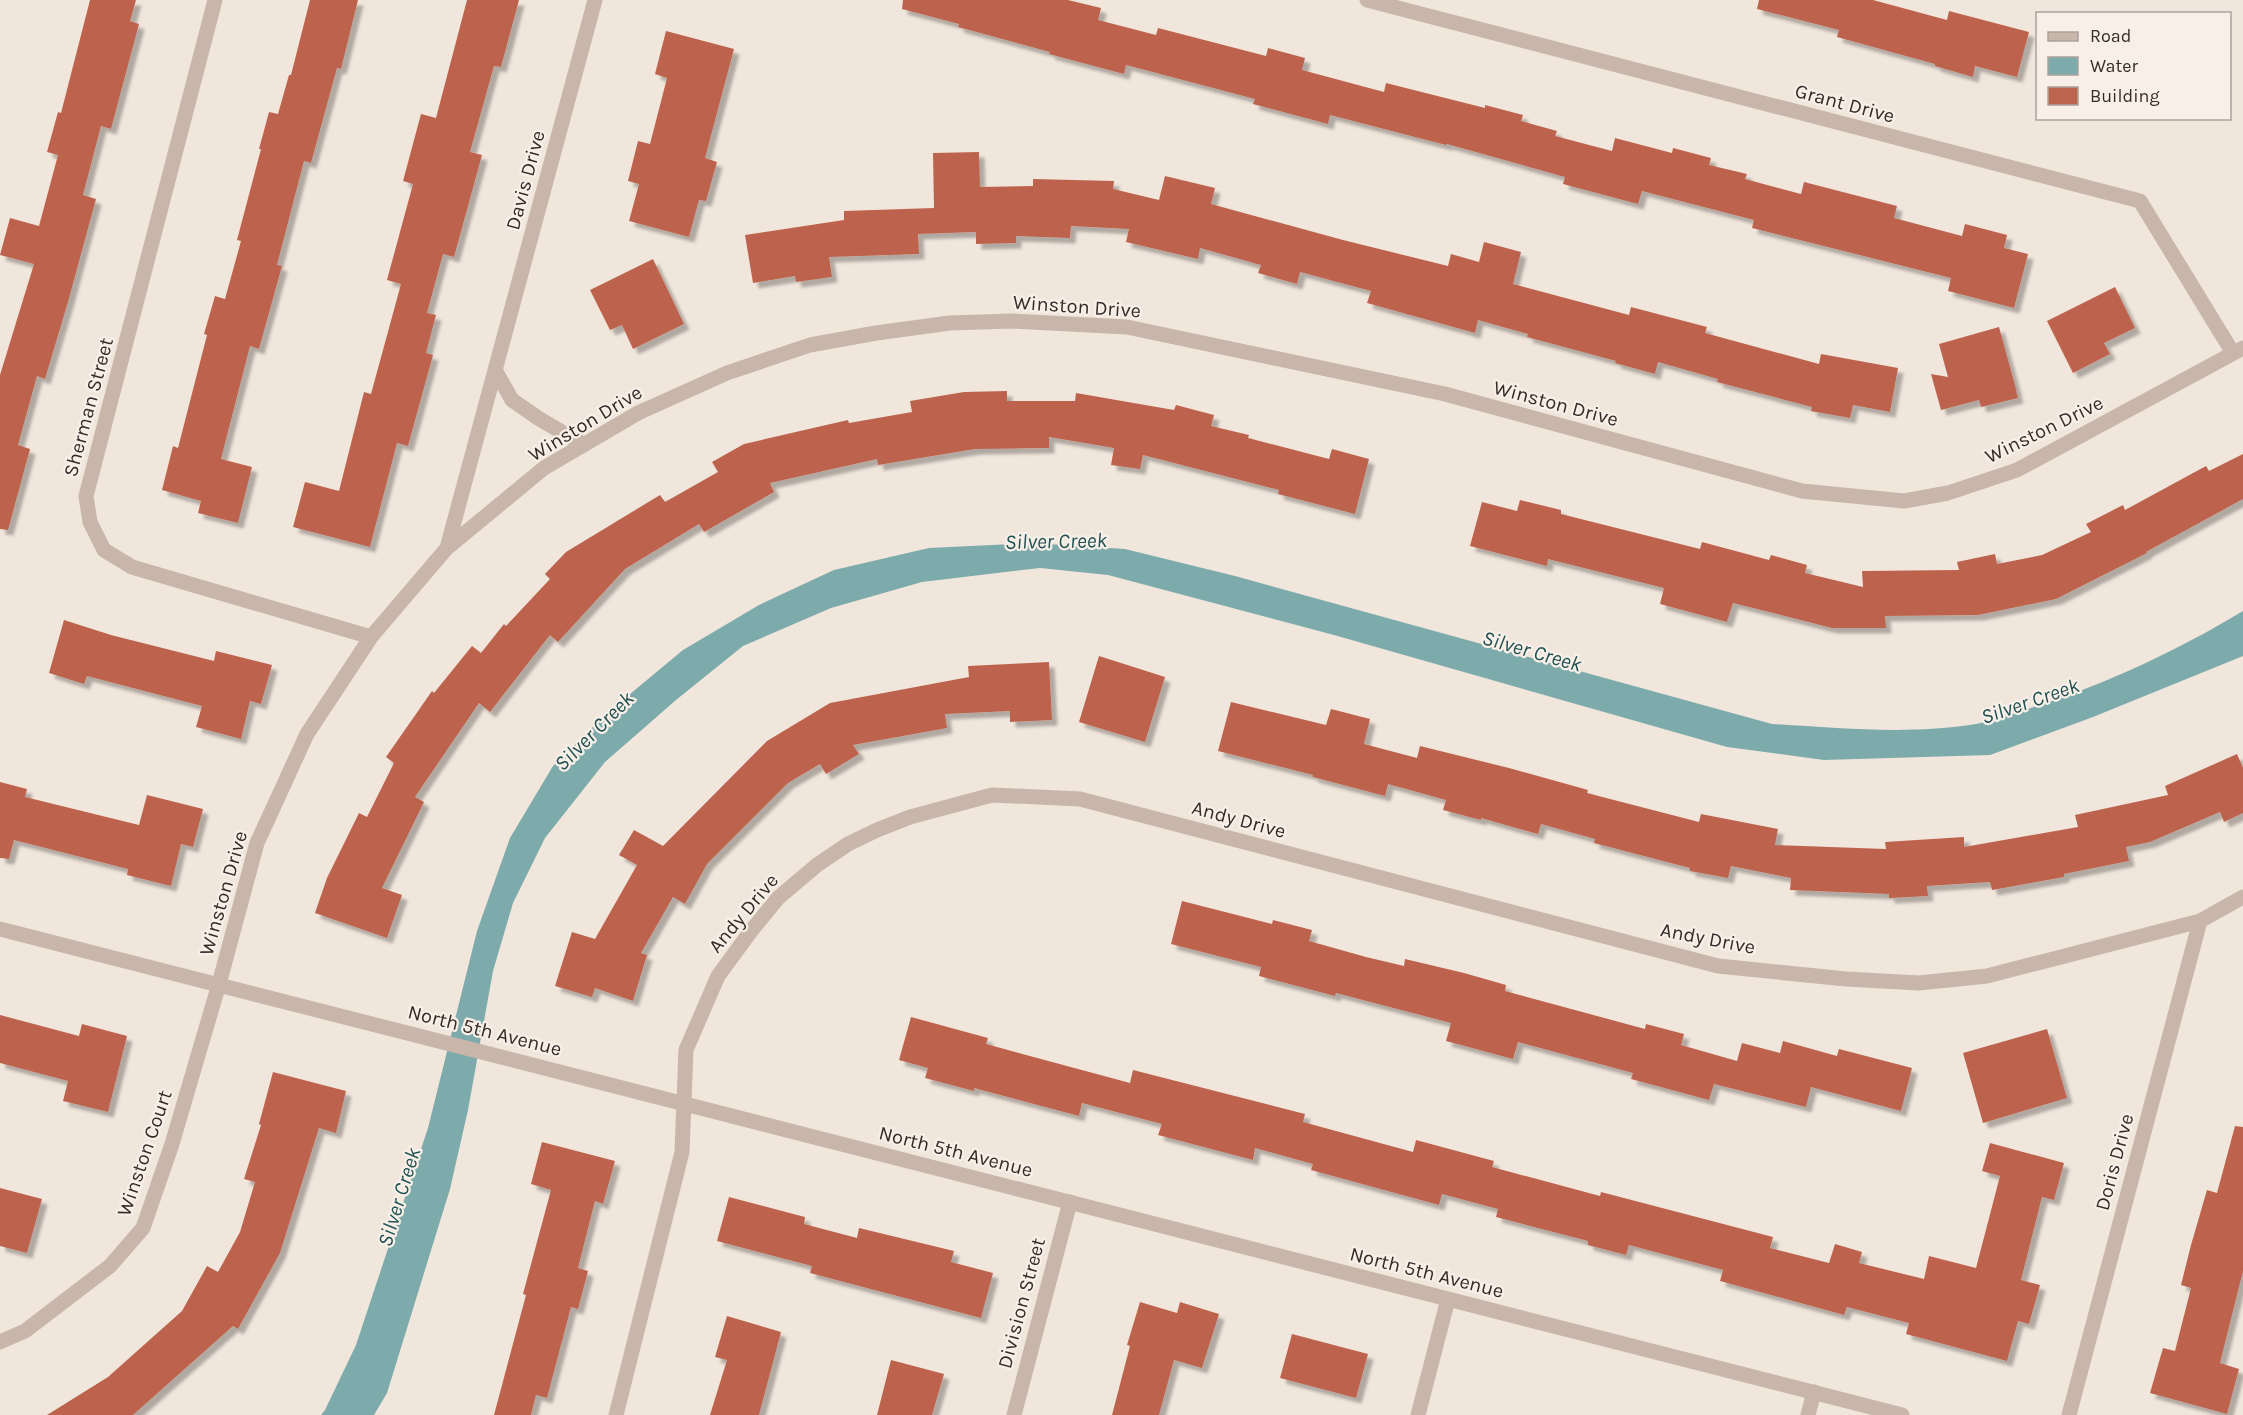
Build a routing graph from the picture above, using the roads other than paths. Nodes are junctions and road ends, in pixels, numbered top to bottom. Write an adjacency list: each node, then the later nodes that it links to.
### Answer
1 (216, 0): 8 (street, Sherman Street)
2 (595, 0): 5 (street, Davis Drive)
3 (1367, 0): 4 (street, Grant Drive)
4 (2238, 351): 6 (street, Winston Drive)
5 (495, 370): 6 (street); 7 (street, Davis Drive)
6 (584, 445): 7 (street, Winston Drive)
7 (447, 549): 8 (street, Winston Drive)
8 (371, 637): 12 (street, Winston Drive)
9 (2243, 897): 10 (street, Andy Drive)
10 (2200, 921): 13 (street, Andy Drive); 23 (street, Doris Drive)
11 (0, 929): 12 (street, North 5th Avenue)
12 (219, 984): 13 (street, North 5th Avenue); 16 (street, Winston Court)
13 (684, 1103): 14 (street, North 5th Avenue); 18 (street, Andy Drive)
14 (1070, 1202): 15 (street, North 5th Avenue); 19 (street, Division Street)
15 (1448, 1299): 17 (street, North 5th Avenue); 20 (street)
16 (0, 1342)
17 (1814, 1392): 21 (street); 22 (street, North 5th Avenue)
18 (616, 1415)
19 (1014, 1415)
20 (1418, 1415)
21 (1808, 1415)
22 (1902, 1415)
23 (2069, 1415)

